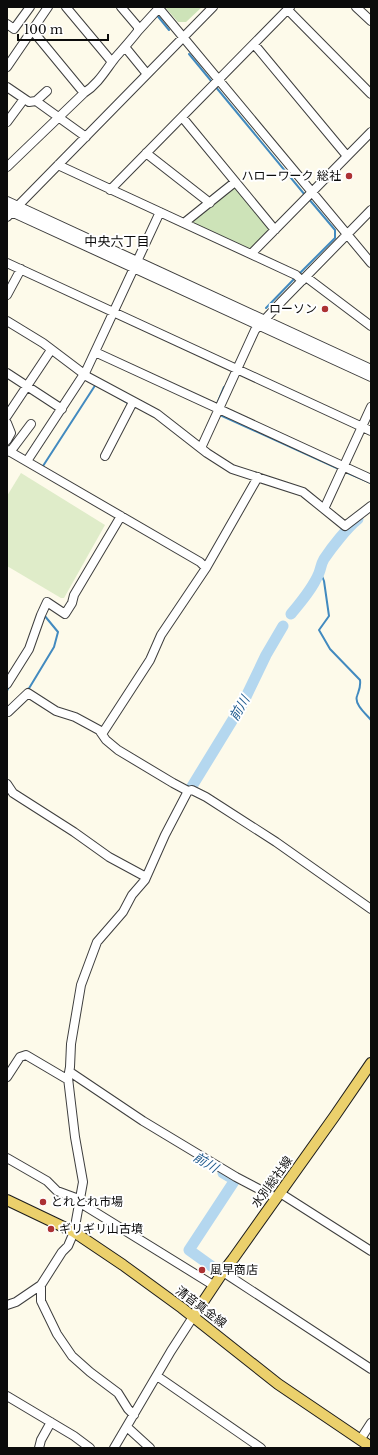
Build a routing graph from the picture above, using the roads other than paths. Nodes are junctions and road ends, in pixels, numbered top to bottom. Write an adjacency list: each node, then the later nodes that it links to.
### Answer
1 (30, 7): 10 (street)
2 (48, 7): 11 (street)
3 (66, 7): 16 (street)
4 (121, 7): 12 (street)
5 (214, 7): 13 (street)
6 (356, 7): 9 (street)
7 (289, 8): 14 (street); 23 (street)
8 (157, 10): 12 (street); 13 (street)
9 (371, 21)
10 (7, 24)
11 (32, 30): 17 (street); 22 (street)
12 (138, 31): 15 (street)
13 (184, 38): 18 (street); 19 (street)
14 (254, 44): 19 (street); 32 (street)
15 (124, 48): 16 (street); 18 (street)
16 (112, 62): 22 (street)
17 (7, 67)
18 (147, 74): 30 (street)
19 (216, 83): 27 (street); 37 (street)
20 (8, 89): 24 (street)
21 (47, 91): 25 (street)
22 (84, 93): 26 (street)
23 (371, 94)
24 (24, 99): 25 (street); 28 (street)
25 (36, 101): 26 (street)
26 (59, 117): 30 (street); 34 (street)
27 (182, 117): 31 (street); 35 (street)
28 (7, 122)
29 (371, 132): 32 (street)
30 (86, 137): 33 (street)
31 (146, 153): 36 (street); 39 (street)
32 (347, 156): 37 (street)
33 (58, 165): 36 (street); 41 (street)
34 (7, 167)
35 (235, 182): 39 (street); 44 (street)
36 (110, 190): 42 (street)
37 (309, 195): 44 (street); 45 (street)
38 (7, 201): 41 (street)
39 (210, 202): 43 (street)
40 (371, 210): 45 (street)
41 (11, 211): 49 (street)
42 (160, 212): 43 (street); 49 (street)
43 (184, 224): 46 (street)
44 (275, 230): 46 (street)
45 (347, 234): 48 (street); 51 (street)
46 (251, 254): 51 (street)
47 (7, 263): 50 (street)
48 (371, 263)
49 (135, 265): 53 (street); 55 (street)
50 (21, 270): 52 (street); 53 (street)
51 (301, 277): 55 (street); 56 (street)
52 (7, 295)
53 (113, 312): 58 (street); 59 (street)
54 (8, 322): 57 (street)
55 (262, 323): 59 (street); 60 (street); 63 (street)
56 (371, 326)
57 (51, 351): 62 (street); 64 (street)
58 (95, 352): 62 (street); 68 (street)
59 (235, 368): 68 (street); 72 (street)
60 (371, 370)
61 (7, 373): 64 (street)
62 (84, 376): 65 (street); 67 (street)
63 (371, 377)
64 (27, 386): 67 (street); 69 (street)
65 (132, 404): 75 (street); 77 (street)
66 (371, 407): 72 (street)
67 (62, 409): 78 (street)
68 (219, 409): 75 (street); 79 (street)
69 (7, 416)
70 (7, 423): 74 (street)
71 (31, 424): 76 (street)
72 (362, 427): 73 (street); 79 (street)
73 (371, 431)
74 (7, 440)
75 (201, 448): 80 (street)
76 (9, 451): 78 (street)
77 (105, 456)
78 (27, 461): 84 (street)
79 (342, 469): 81 (street); 83 (street)
80 (257, 479): 83 (street); 85 (street)
81 (371, 479)
82 (371, 506): 83 (street)
83 (324, 509)
84 (121, 516): 85 (street); 86 (street)
85 (206, 568): 88 (street)
86 (7, 684)
87 (8, 712): 88 (street)
88 (102, 734): 90 (street)
89 (7, 784): 91 (street)
90 (188, 791): 91 (street); 92 (street)
91 (146, 877): 94 (street)
92 (371, 909)
93 (371, 1063): 97 (main road, 水別総社線)
94 (69, 1075): 95 (street); 97 (street); 99 (street)
95 (7, 1077)
96 (7, 1158): 99 (street)
97 (278, 1196): 101 (street); 102 (main road, 水別総社線)
98 (7, 1200): 100 (main road, 清音真金線)
99 (78, 1200): 100 (street); 104 (street)
100 (74, 1232): 103 (street); 106 (main road, 清音真金線)
101 (371, 1251)
102 (222, 1272): 104 (main road, 水別総社線); 107 (street)
103 (41, 1285): 105 (street); 110 (street)
104 (213, 1285): 106 (main road, 水別総社線)
105 (7, 1305)
106 (193, 1317): 108 (street); 114 (main road, 清音真金線)
107 (371, 1369)
108 (157, 1376): 110 (street); 120 (street)
109 (7, 1396): 111 (street)
110 (134, 1415): 113 (street)
111 (51, 1422): 116 (street); 117 (street)
112 (371, 1423): 114 (street)
113 (127, 1427): 118 (street); 119 (street)
114 (360, 1440): 115 (main road, 清音真金線)
115 (371, 1447)
116 (39, 1448)
117 (90, 1448)
118 (114, 1448)
119 (150, 1448)
120 (261, 1448)

